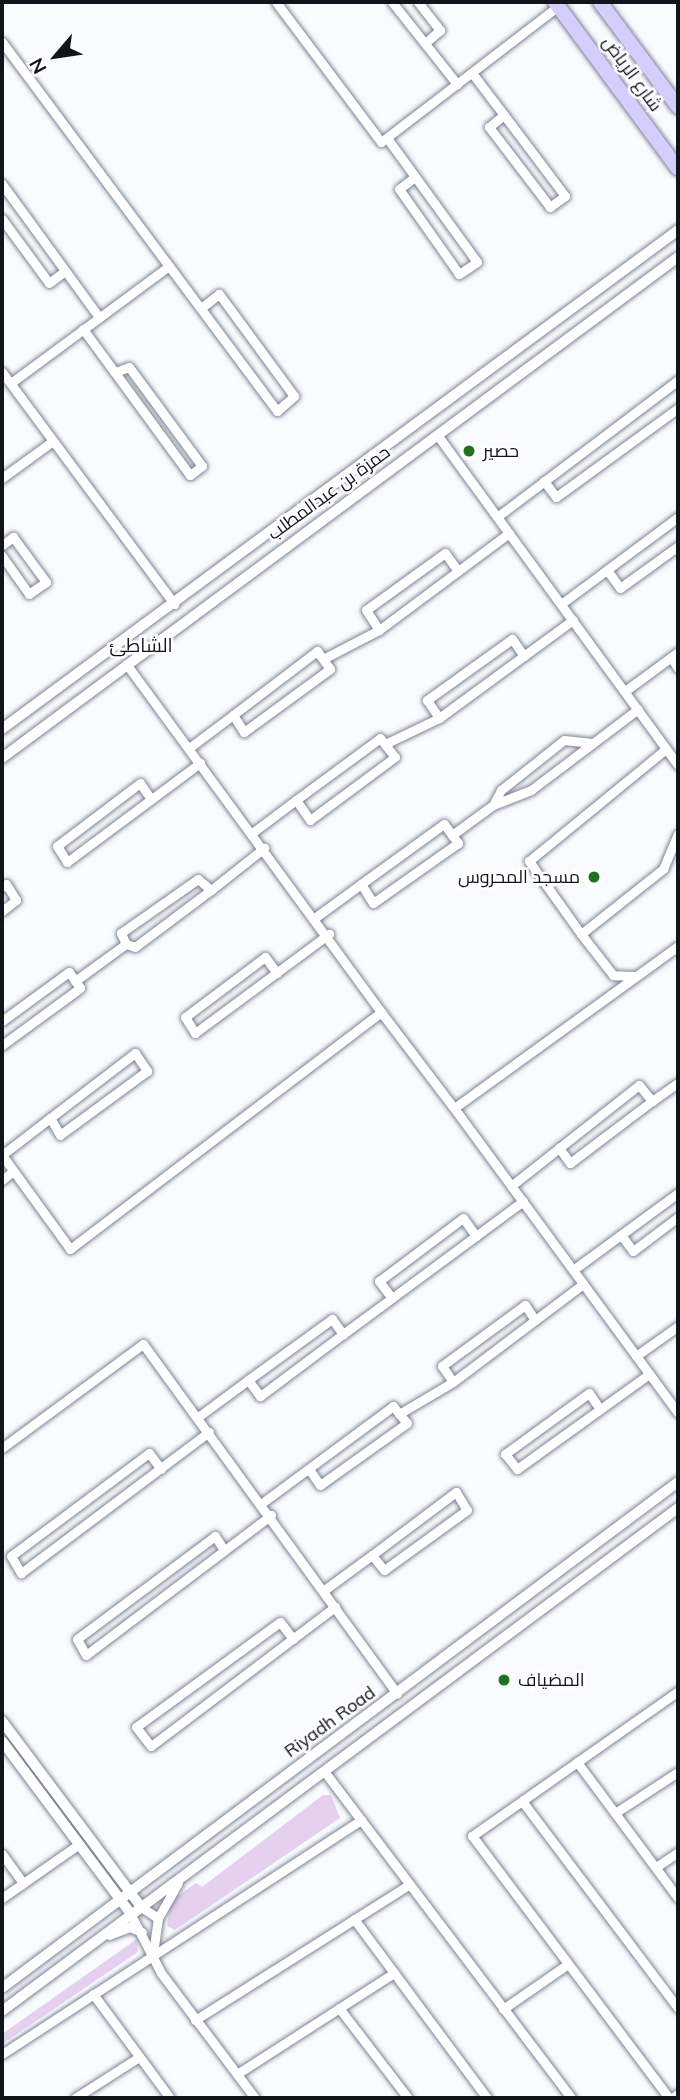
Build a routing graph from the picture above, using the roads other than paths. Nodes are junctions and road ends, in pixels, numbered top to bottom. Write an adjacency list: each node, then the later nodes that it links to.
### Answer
1 (276, 2): 12 (street)
2 (393, 2): 7 (street)
3 (418, 2): 7 (street)
4 (600, 2): 10 (main road, شارع الرياض)
5 (556, 4): 8 (street); 13 (main road, شارع الرياض)
6 (2, 42): 19 (street)
7 (426, 42): 9 (street)
8 (472, 73): 9 (street); 11 (street)
9 (457, 84): 12 (street)
10 (678, 107)
11 (504, 115): 11 (street)
12 (387, 138): 14 (street)
13 (678, 169)
14 (415, 177): 14 (street)
15 (2, 184): 20 (street)
16 (2, 219): 20 (street)
17 (678, 230): 33 (street, حمزة بن عبدالمطلب)
18 (678, 257): 29 (street, حمزة بن عبدالمطلب)
19 (169, 266): 21 (street); 22 (street)
20 (65, 271): 22 (street)
21 (201, 308): 21 (street)
22 (99, 317): 23 (street)
23 (83, 329): 25 (street); 27 (street)
24 (2, 372): 27 (street)
25 (115, 372): 25 (street)
26 (678, 380): 32 (street)
27 (11, 383): 30 (street)
28 (678, 408): 32 (street)
29 (438, 436): 34 (street); 36 (street, حمزة بن عبدالمطلب)
30 (53, 441): 31 (street); 45 (street)
31 (2, 478)
32 (544, 481): 34 (street)
33 (319, 501): 36 (street); 37 (street, حمزة بن عبدالمطلب)
34 (497, 517): 38 (street)
35 (678, 517): 43 (street)
36 (324, 518): 39 (street, حمزة بن عبدالمطلب)
37 (285, 526): 39 (street); 45 (street, حمزة بن عبدالمطلب)
38 (509, 533): 44 (street); 46 (street)
39 (290, 542): 52 (street, حمزة بن عبدالمطلب)
40 (2, 545): 42 (street)
41 (678, 546): 43 (street)
42 (2, 556)
43 (607, 570): 46 (street)
44 (458, 571): 48 (street); 48 (street)
45 (174, 604): 58 (street, حمزة بن عبدالمطلب)
46 (561, 604): 47 (street)
47 (573, 620): 50 (street); 54 (street)
48 (379, 630): 51 (street)
49 (675, 655): 53 (street); 54 (street)
50 (524, 656): 57 (street); 57 (street)
51 (323, 659): 56 (street); 56 (street)
52 (126, 664): 61 (street); 63 (street, حمزة بن عبدالمطلب)
53 (678, 668)
54 (625, 691): 55 (street)
55 (638, 709): 59 (street); 62 (street)
56 (233, 715): 61 (street)
57 (439, 718): 60 (street)
58 (2, 729)
59 (593, 743): 68 (street); 68 (street)
60 (385, 744): 67 (street); 67 (street)
61 (189, 748): 64 (street)
62 (666, 749): 65 (street); 79 (street)
63 (2, 758)
64 (200, 762): 66 (street); 69 (street)
65 (678, 765)
66 (150, 799): 66 (street)
67 (296, 800): 69 (street)
68 (493, 805): 71 (street)
69 (252, 833): 72 (street)
70 (678, 834): 79 (street)
71 (452, 835): 73 (street); 73 (street)
72 (264, 848): 75 (street); 77 (street)
73 (361, 884): 77 (street)
74 (2, 887): 76 (street)
75 (211, 890): 80 (street); 80 (street)
76 (2, 911)
77 (316, 917): 78 (street)
78 (329, 934): 82 (street); 87 (street)
79 (582, 934): 83 (street)
80 (126, 944): 85 (street)
81 (678, 946): 84 (street)
82 (276, 973): 82 (street)
83 (612, 975): 84 (street); 86 (street)
84 (636, 976): 86 (street)
85 (75, 981): 88 (street); 89 (street)
86 (611, 998): 92 (street)
87 (381, 1012): 92 (street); 96 (street)
88 (2, 1021)
89 (2, 1045)
90 (678, 1083): 91 (street)
91 (652, 1101): 94 (street); 94 (street)
92 (454, 1108): 98 (street)
93 (50, 1118): 93 (street); 95 (street)
94 (559, 1148): 98 (street)
95 (2, 1155): 96 (street)
96 (13, 1171): 97 (street)
97 (2, 1180)
98 (511, 1186): 100 (street)
99 (678, 1193): 102 (street)
100 (523, 1201): 103 (street); 104 (street)
101 (678, 1217): 102 (street)
102 (621, 1235): 104 (street)
103 (476, 1236): 106 (street); 106 (street)
104 (573, 1270): 105 (street)
105 (583, 1284): 107 (street); 110 (street)
106 (392, 1298): 109 (street)
107 (536, 1320): 113 (street); 113 (street)
108 (678, 1326): 110 (street)
109 (342, 1334): 112 (street); 112 (street)
110 (636, 1356): 111 (street)
111 (649, 1374): 114 (street); 115 (street)
112 (248, 1380): 117 (street)
113 (453, 1381): 116 (street)
114 (600, 1409): 114 (street)
115 (678, 1413)
116 (399, 1414): 121 (street); 121 (street)
117 (198, 1417): 118 (street); 119 (street)
118 (209, 1432): 120 (street); 123 (street)
119 (2, 1448)
120 (160, 1469): 120 (street)
121 (309, 1469): 123 (street)
122 (678, 1482): 132 (street, Riyadh Road)
123 (262, 1503): 125 (street)
124 (678, 1508): 136 (street)
125 (271, 1515): 126 (street); 128 (street)
126 (224, 1550): 126 (street)
127 (372, 1555): 127 (street); 128 (street)
128 (323, 1591): 129 (street)
129 (335, 1606): 130 (street); 132 (street)
130 (293, 1639): 130 (street)
131 (678, 1690): 135 (street)
132 (397, 1695): 148 (street, Riyadh Road)
133 (2, 1721): 148 (street)
134 (2, 1741): 141 (street)
135 (577, 1762): 138 (street); 139 (street)
136 (324, 1771): 140 (street); 145 (street)
137 (678, 1772): 139 (street)
138 (522, 1801): 157 (street); 162 (street)
139 (615, 1813): 144 (street)
140 (361, 1820): 147 (street); 156 (street)
141 (79, 1844): 146 (street); 148 (street)
142 (678, 1852): 144 (street)
143 (2, 1854): 146 (street)
144 (656, 1867): 150 (street)
145 (184, 1874): 151 (street); 152 (street)
146 (23, 1882): 149 (street)
147 (410, 1884): 153 (street); 163 (street)
148 (125, 1895): 151 (street); 159 (street, Riyadh Road)
149 (2, 1898)
150 (678, 1898)
151 (135, 1910): 152 (street); 154 (street); 155 (street)
152 (159, 1918): 156 (street)
153 (354, 1919): 158 (street); 165 (street)
154 (144, 1933): 155 (street); 156 (street)
155 (94, 1940): 164 (street)
156 (152, 1950): 160 (street); 165 (street)
157 (568, 1964): 163 (street); 177 (street)
158 (394, 1973): 161 (street); 175 (street)
159 (2, 1988)
160 (93, 1994): 166 (street); 167 (street)
161 (339, 2007): 168 (street); 174 (street)
162 (678, 2008)
163 (503, 2009): 176 (street)
164 (2, 2011)
165 (195, 2020): 168 (street)
166 (2, 2054)
167 (139, 2057): 169 (street); 172 (street)
168 (237, 2074): 173 (street)
169 (90, 2094): 171 (street)
170 (678, 2094): 177 (street)
171 (75, 2098)
172 (170, 2098)
173 (255, 2098)
174 (408, 2098)
175 (487, 2098)
176 (571, 2098)
177 (670, 2098)

